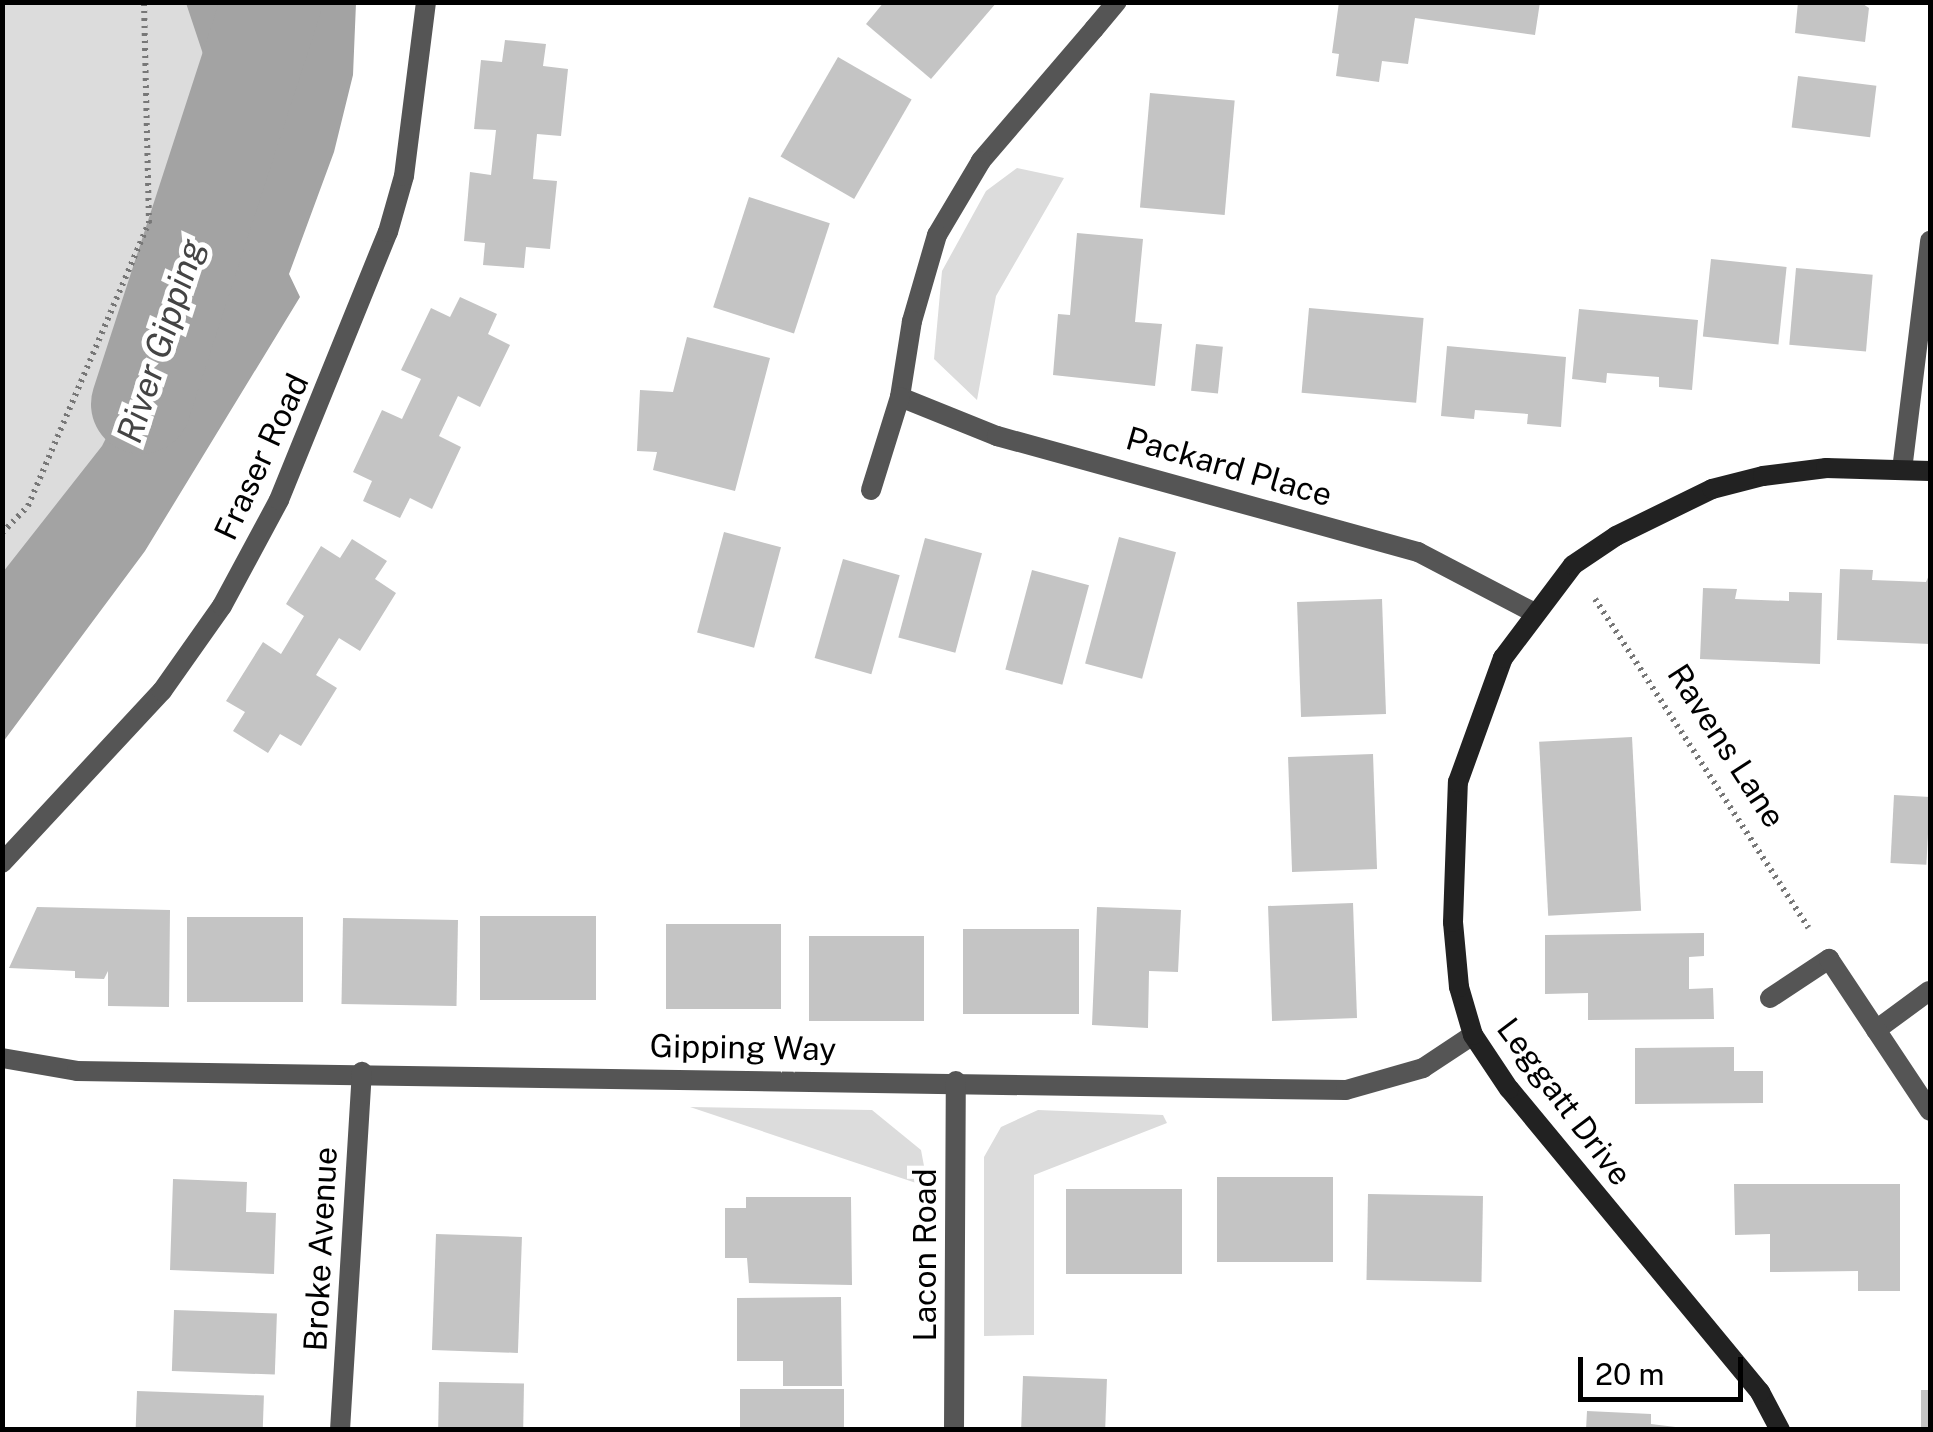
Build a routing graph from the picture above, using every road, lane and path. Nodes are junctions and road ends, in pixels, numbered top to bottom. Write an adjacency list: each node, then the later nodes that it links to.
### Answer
1 (144, 2): 9 (path)
2 (426, 2): 12 (street, Fraser Road)
3 (1117, 2): 5 (street)
4 (1930, 240): 6 (street)
5 (900, 397): 8 (street); 11 (street, Packard Place)
6 (1902, 470): 7 (street, Leggatt Drive); 10 (street, Leggatt Drive)
7 (1930, 472)
8 (872, 490)
9 (2, 533)
10 (1573, 565): 11 (street, Leggatt Drive); 13 (path, Ravens Lane)
11 (1533, 612): 17 (street, Leggatt Drive)
12 (2, 863)
13 (1829, 959): 15 (street); 16 (street)
14 (1929, 991): 16 (street)
15 (1770, 998)
16 (1876, 1030): 21 (street)
17 (1472, 1035): 20 (street, Gipping Way); 24 (street, Leggatt Drive)
18 (2, 1058): 19 (street, Gipping Way)
19 (362, 1072): 20 (street, Gipping Way); 22 (street, Broke Avenue)
20 (956, 1081): 23 (street, Lacon Road)
21 (1930, 1111)
22 (340, 1430)
23 (954, 1430)
24 (1780, 1430)

